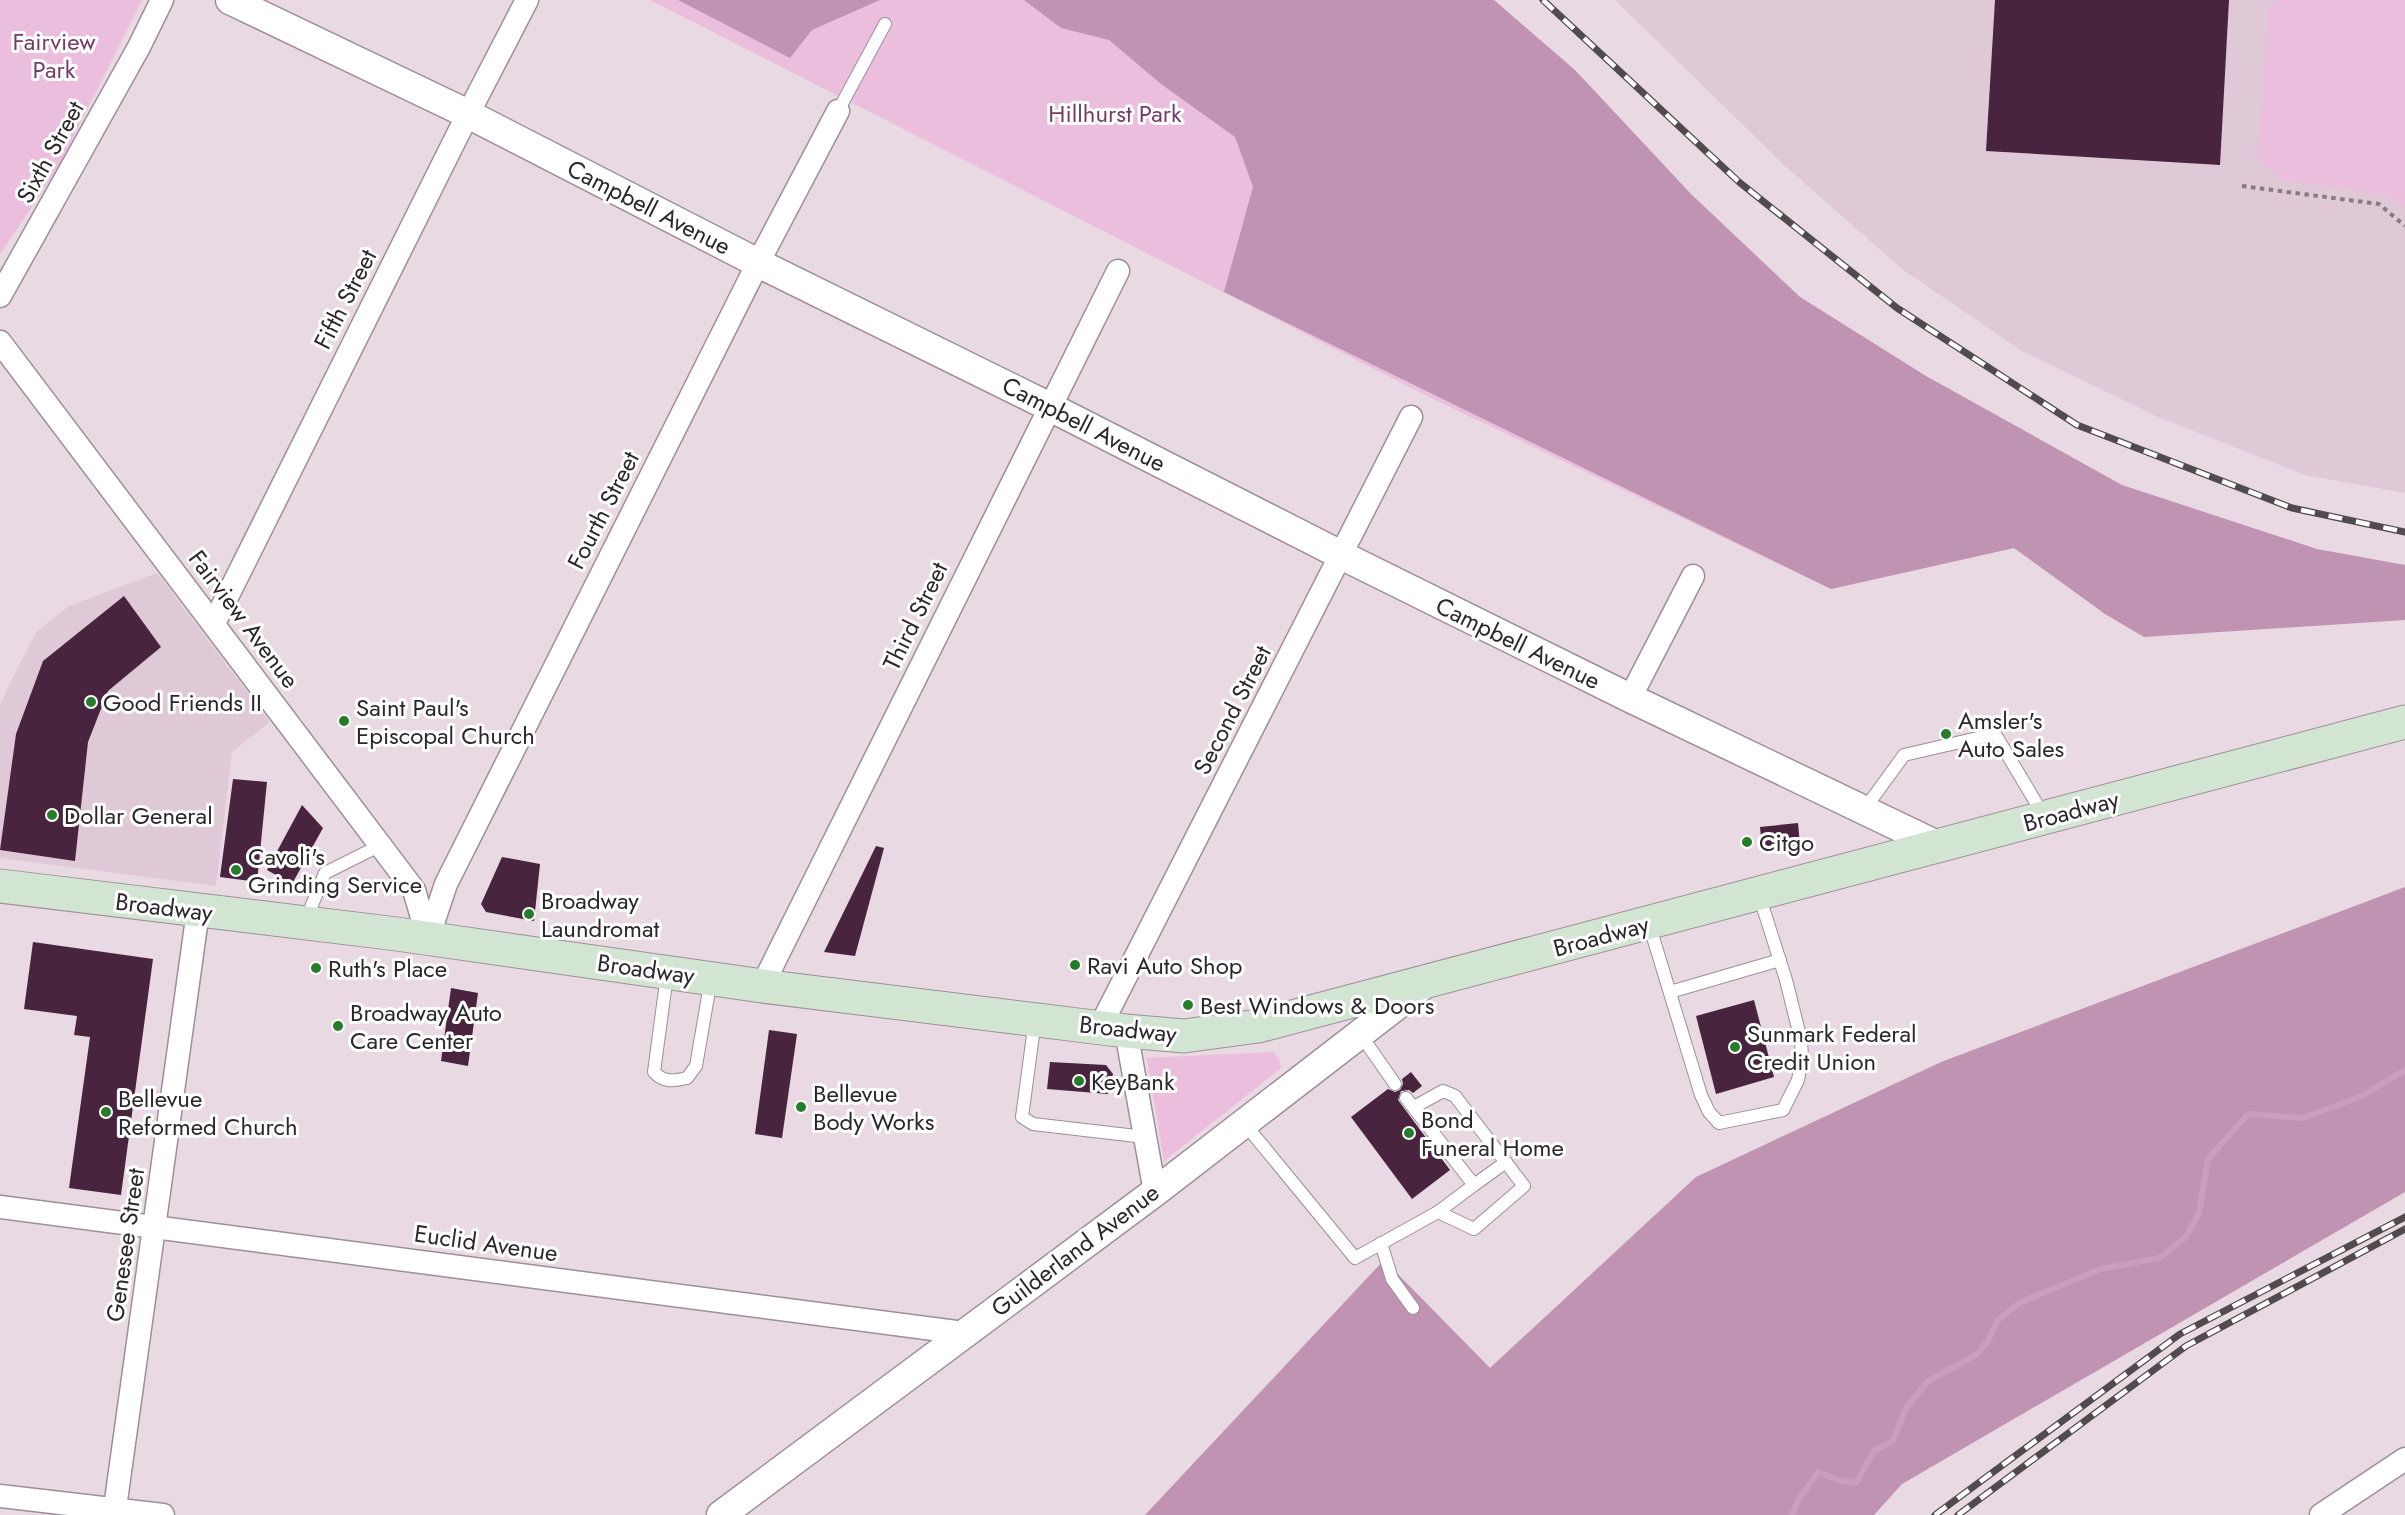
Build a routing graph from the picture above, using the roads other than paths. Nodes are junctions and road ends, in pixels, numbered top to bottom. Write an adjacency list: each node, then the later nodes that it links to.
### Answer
1 (162, 0): 9 (street, Sixth Street)
2 (230, 0): 6 (street, Campbell Avenue)
3 (527, 0): 6 (street, Fifth Street)
4 (885, 24): 5 (lane)
5 (838, 111): 7 (street, Fourth Street)
6 (468, 114): 7 (street, Campbell Avenue); 15 (street, Fifth Street)
7 (758, 262): 11 (street, Campbell Avenue); 27 (street, Fourth Street)
8 (1118, 271): 11 (street, Third Street)
9 (0, 296)
10 (0, 342): 15 (street, Fairview Avenue)
11 (1050, 406): 13 (street, Campbell Avenue); 32 (street, Third Street)
12 (1411, 417): 13 (street, Second Street)
13 (1341, 555): 16 (street, Campbell Avenue); 35 (street, Second Street)
14 (1693, 576): 16 (street)
15 (213, 623): 20 (street, Fairview Avenue)
16 (1630, 698): 18 (street, Campbell Avenue)
17 (2405, 722): 19 (main road, Broadway)
18 (1864, 810): 19 (lane); 21 (street, Campbell Avenue)
19 (2045, 818): 21 (main road, Broadway)
20 (381, 845): 26 (lane); 27 (street, Fairview Avenue)
21 (1939, 846): 23 (main road, Broadway)
22 (0, 886): 24 (main road, Broadway)
23 (1758, 894): 25 (main road, Broadway); 28 (lane)
24 (198, 911): 26 (main road, Broadway); 45 (street, Genesee Street)
25 (1649, 923): 31 (main road, Broadway); 33 (lane)
26 (305, 924): 27 (main road, Broadway)
27 (428, 938): 29 (main road, Broadway)
28 (1780, 960): 33 (lane); 33 (lane)
29 (668, 972): 30 (main road, Broadway); 30 (lane)
30 (712, 978): 32 (main road, Broadway)
31 (1427, 982): 35 (main road, Broadway); 36 (street, Guilderland Avenue)
32 (762, 986): 34 (main road, Broadway)
33 (1670, 992)
34 (1035, 1019): 35 (main road, Broadway); 39 (lane)
35 (1113, 1029): 39 (street)
36 (1360, 1034): 37 (lane); 38 (street, Guilderland Avenue)
37 (1395, 1083)
38 (1244, 1122): 42 (street, Guilderland Avenue); 46 (lane)
39 (1145, 1137): 42 (street)
40 (1506, 1162): 41 (lane); 41 (lane); 44 (lane)
41 (1474, 1185): 44 (lane)
42 (1155, 1192): 48 (street, Guilderland Avenue)
43 (0, 1207): 45 (street, Euclid Avenue)
44 (1438, 1212): 46 (lane)
45 (155, 1226): 48 (street, Euclid Avenue); 52 (street, Genesee Street)
46 (1381, 1243): 47 (lane)
47 (1413, 1308)
48 (964, 1333): 54 (street, Guilderland Avenue)
49 (2405, 1460): 51 (street)
50 (0, 1496): 52 (street)
51 (2352, 1507): 55 (street)
52 (114, 1512): 53 (street)
53 (163, 1515)
54 (721, 1515)
55 (2321, 1515)

